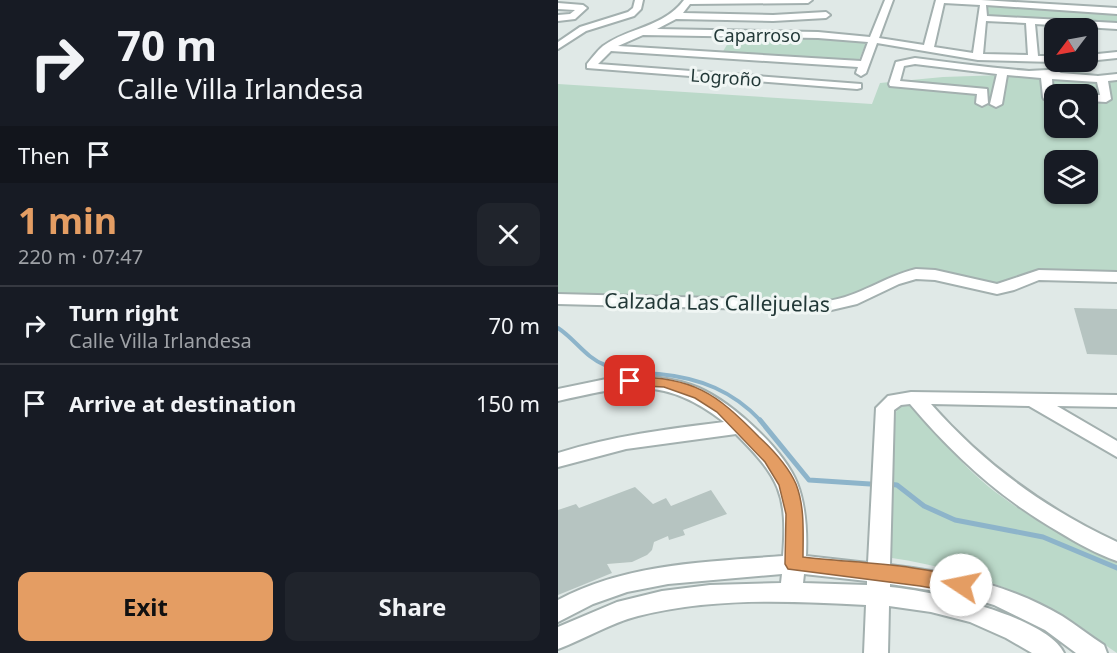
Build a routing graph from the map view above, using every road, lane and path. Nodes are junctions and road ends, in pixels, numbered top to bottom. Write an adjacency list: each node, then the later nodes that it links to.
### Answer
1 (639, 0): 19 (street)
2 (688, 0): 3 (street); 9 (street)
3 (808, 0)
4 (889, 0): 18 (street)
5 (940, 0): 6 (street); 21 (street)
6 (984, 3): 8 (street); 11 (street)
7 (558, 6): 10 (street)
8 (1117, 11)
9 (677, 16): 16 (street); 17 (street)
10 (558, 18)
11 (983, 18): 12 (street); 24 (street)
12 (1030, 21): 13 (street); 26 (street)
13 (1044, 22)
14 (1098, 26): 15 (street)
15 (1117, 26)
16 (640, 33): 17 (street, Caparroso); 20 (street)
17 (818, 35): 18 (street, Caparroso)
18 (874, 40): 21 (street, Caparroso); 27 (street)
19 (558, 46)
20 (607, 48): 27 (street); 27 (street, Logroño)
21 (928, 50): 24 (street, Caparroso)
22 (1098, 54): 23 (street)
23 (1117, 55)
24 (978, 57): 26 (street, Caparroso)
25 (1044, 59): 26 (street, Caparroso)
26 (1033, 60)
27 (863, 64)
28 (1117, 67): 31 (street)
29 (990, 71): 30 (street); 35 (street); 35 (street)
30 (1003, 72): 31 (street); 38 (street)
31 (1046, 74): 33 (street); 34 (street)
32 (1117, 77): 33 (street)
33 (1102, 78): 36 (street)
34 (1047, 84)
35 (983, 91): 37 (street)
36 (1098, 99)
37 (982, 103)
38 (996, 104)
39 (1117, 277): 40 (street, Calzada Las Callejuelas)
40 (558, 299)
41 (558, 395): 45 (street)
42 (915, 398): 43 (street); 48 (street); 50 (street)
43 (1034, 400): 44 (street); 46 (street)
44 (1117, 401)
45 (741, 427): 47 (street); 49 (street)
46 (1117, 450)
47 (558, 460)
48 (1117, 552)
49 (794, 564): 50 (street); 51 (street); 52 (street)
50 (878, 585): 51 (street); 54 (street); 55 (street); 56 (street)
51 (791, 592): 53 (street)
52 (558, 612)
53 (558, 638)
54 (1046, 651)
55 (876, 653)
56 (1095, 653)

